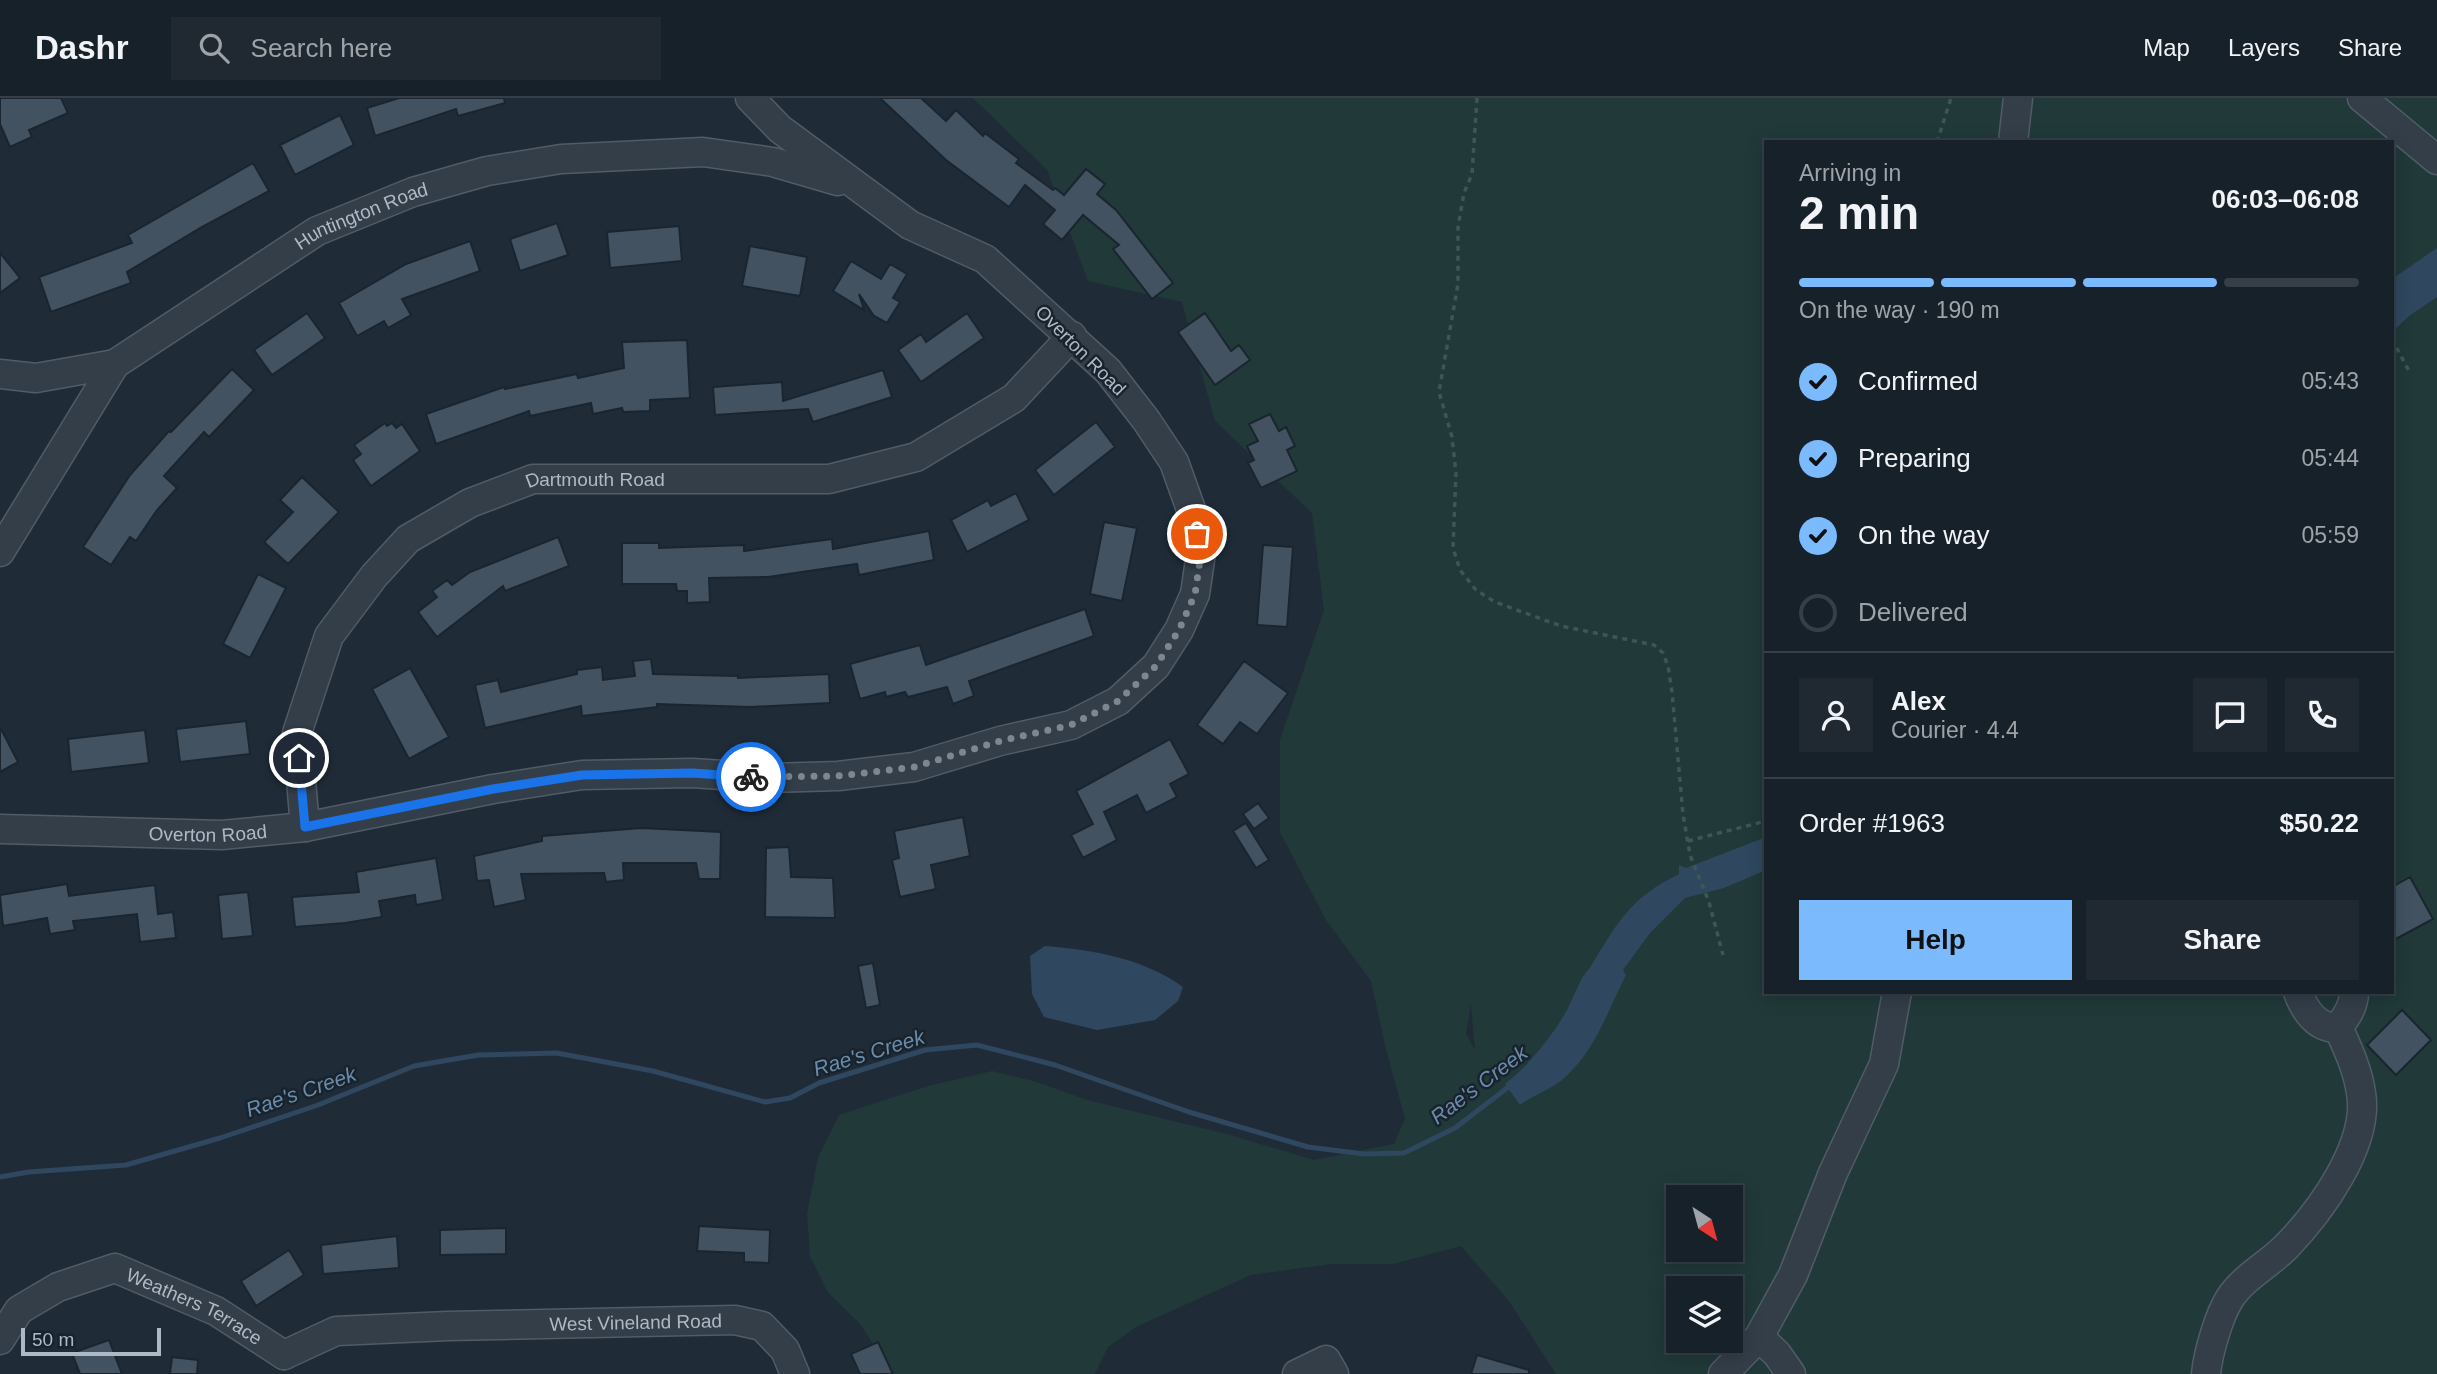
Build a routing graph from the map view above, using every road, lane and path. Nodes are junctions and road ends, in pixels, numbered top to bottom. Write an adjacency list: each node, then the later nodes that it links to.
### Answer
1 (750, 98): 9 (street, Overton Road)
2 (1477, 98): 19 (path)
3 (1951, 98): 6 (path)
4 (2018, 98): 7 (street)
5 (2362, 98): 8 (street)
6 (1938, 140)
7 (2013, 140)
8 (2437, 160)
9 (857, 186): 10 (street, Overton Road); 12 (street, Huntington Road)
10 (1072, 336): 17 (street, Dartmouth Road); 17 (street, Overton Road)
11 (2394, 343): 13 (path)
12 (115, 364): 14 (street); 15 (street, Huntington Road)
13 (2410, 373)
14 (0, 374)
15 (0, 552)
16 (1764, 822): 19 (path)
17 (305, 827): 18 (street, Overton Road)
18 (0, 829)
19 (1688, 841): 20 (path)
20 (1724, 955)
21 (1897, 994): 25 (street)
22 (2299, 994): 24 (street)
23 (2354, 994): 24 (street)
24 (2338, 1027): 33 (street)
25 (1759, 1338): 31 (street); 32 (street)
26 (0, 1340): 27 (street, Weathers Terrace)
27 (284, 1364): 28 (street, West Vineland Road)
28 (795, 1374)
29 (1297, 1374): 30 (street)
30 (1334, 1374)
31 (1723, 1374)
32 (1791, 1374)
33 (2206, 1374)

